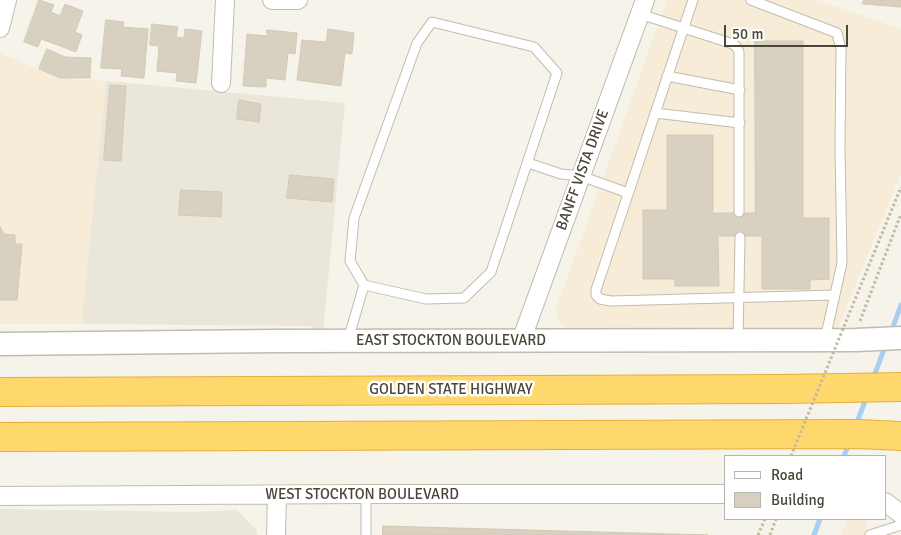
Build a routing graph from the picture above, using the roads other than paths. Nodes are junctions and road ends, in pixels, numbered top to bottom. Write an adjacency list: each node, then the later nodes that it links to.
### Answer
1 (7, 0): 8 (street)
2 (225, 0): 11 (street)
3 (272, 0): 4 (street)
4 (298, 0)
5 (693, 0): 9 (lane)
6 (751, 0): 21 (lane)
7 (643, 7): 9 (lane); 16 (street, BANFF VISTA DRIVE)
8 (0, 28)
9 (684, 28): 10 (lane); 12 (lane)
10 (668, 76): 12 (lane); 13 (lane)
11 (220, 84)
12 (740, 90): 14 (lane)
13 (655, 113): 14 (lane); 17 (lane)
14 (740, 123): 18 (lane)
15 (528, 164): 16 (lane); 20 (lane); 20 (lane)
16 (581, 176): 17 (lane); 27 (street, BANFF VISTA DRIVE)
17 (628, 193): 22 (lane)
18 (739, 212)
19 (740, 237): 22 (lane)
20 (364, 285): 26 (lane)
21 (835, 295): 22 (lane); 25 (lane)
22 (739, 297): 24 (lane)
23 (901, 338): 25 (street, EAST STOCKTON BOULEVARD)
24 (738, 340): 25 (street, EAST STOCKTON BOULEVARD); 27 (street, EAST STOCKTON BOULEVARD)
25 (825, 340)
26 (347, 341): 27 (street, EAST STOCKTON BOULEVARD); 28 (street, EAST STOCKTON BOULEVARD)
27 (521, 341)
28 (0, 344)
29 (901, 387): 30 (highway, GOLDEN STATE HIGHWAY)
30 (0, 392)
31 (896, 435): 32 (highway)
32 (0, 436)
33 (366, 494): 34 (street, WEST STOCKTON BOULEVARD); 35 (street, WEST STOCKTON BOULEVARD); 41 (lane)
34 (724, 494)
35 (277, 495): 36 (street, WEST STOCKTON BOULEVARD); 40 (street)
36 (0, 496)
37 (886, 503): 38 (street)
38 (901, 514)
39 (901, 525): 42 (lane)
40 (276, 535)
41 (366, 535)
42 (870, 535)

